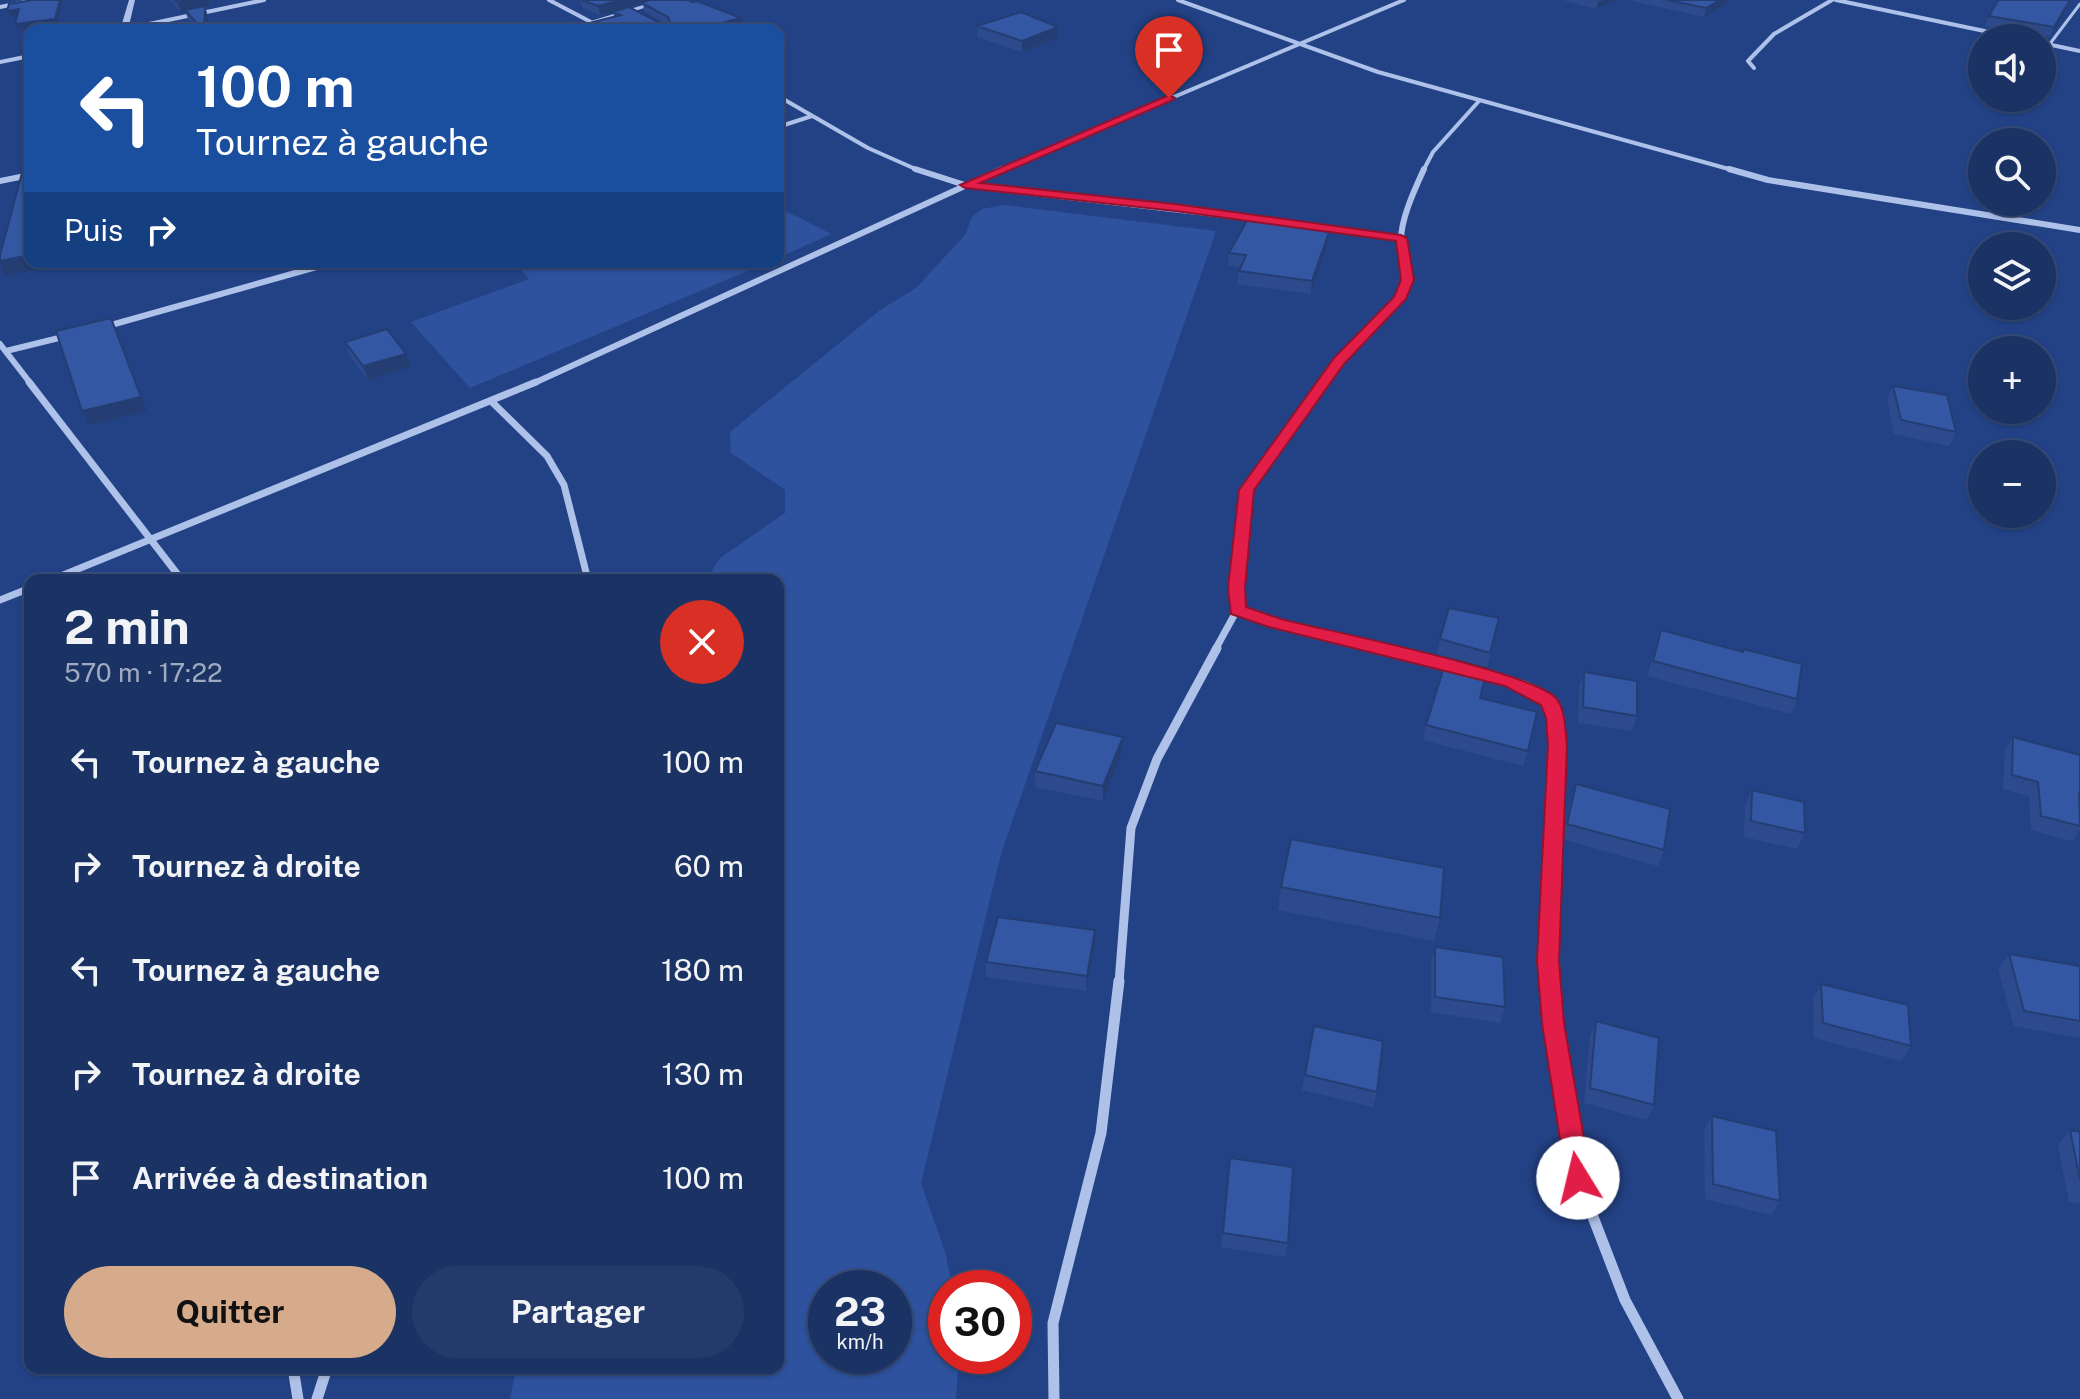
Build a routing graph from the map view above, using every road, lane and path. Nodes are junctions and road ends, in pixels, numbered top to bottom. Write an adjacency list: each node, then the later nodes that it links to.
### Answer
1 (35, 0): 10 (street)
2 (132, 0): 14 (street)
3 (264, 0): 15 (street)
4 (549, 0): 13 (street)
5 (667, 0): 11 (street)
6 (1178, 0): 19 (street)
7 (1404, 0): 19 (street)
8 (1834, 0): 17 (street); 24 (street)
9 (2080, 4): 18 (lane)
10 (0, 7)
11 (632, 10): 12 (street); 13 (street)
12 (644, 17)
13 (591, 22): 16 (street)
14 (125, 24)
15 (148, 24)
16 (584, 24)
17 (1968, 28)
18 (2056, 36)
19 (1297, 45): 26 (street); 31 (street)
20 (2056, 46): 21 (street)
21 (2080, 51)
22 (24, 57): 23 (street)
23 (0, 62)
24 (1754, 68)
25 (784, 100): 27 (street)
26 (1479, 101): 32 (street); 33 (street)
27 (812, 116): 28 (street); 31 (street)
28 (784, 125)
29 (24, 176): 30 (street)
30 (0, 181)
31 (965, 185): 33 (street); 38 (street)
32 (2080, 230)
33 (1401, 238): 45 (street)
34 (313, 268): 35 (street)
35 (91, 330)
36 (77, 333): 37 (street)
37 (3, 348): 39 (street)
38 (492, 402): 39 (street); 42 (street)
39 (149, 541): 40 (street); 41 (street)
40 (66, 574)
41 (177, 574)
42 (586, 574)
43 (24, 590): 44 (street)
44 (0, 600)
45 (1237, 610): 50 (street); 51 (street)
46 (294, 1374): 48 (street)
47 (325, 1374): 49 (street)
48 (298, 1399)
49 (317, 1399)
50 (1054, 1399)
51 (1678, 1399)

